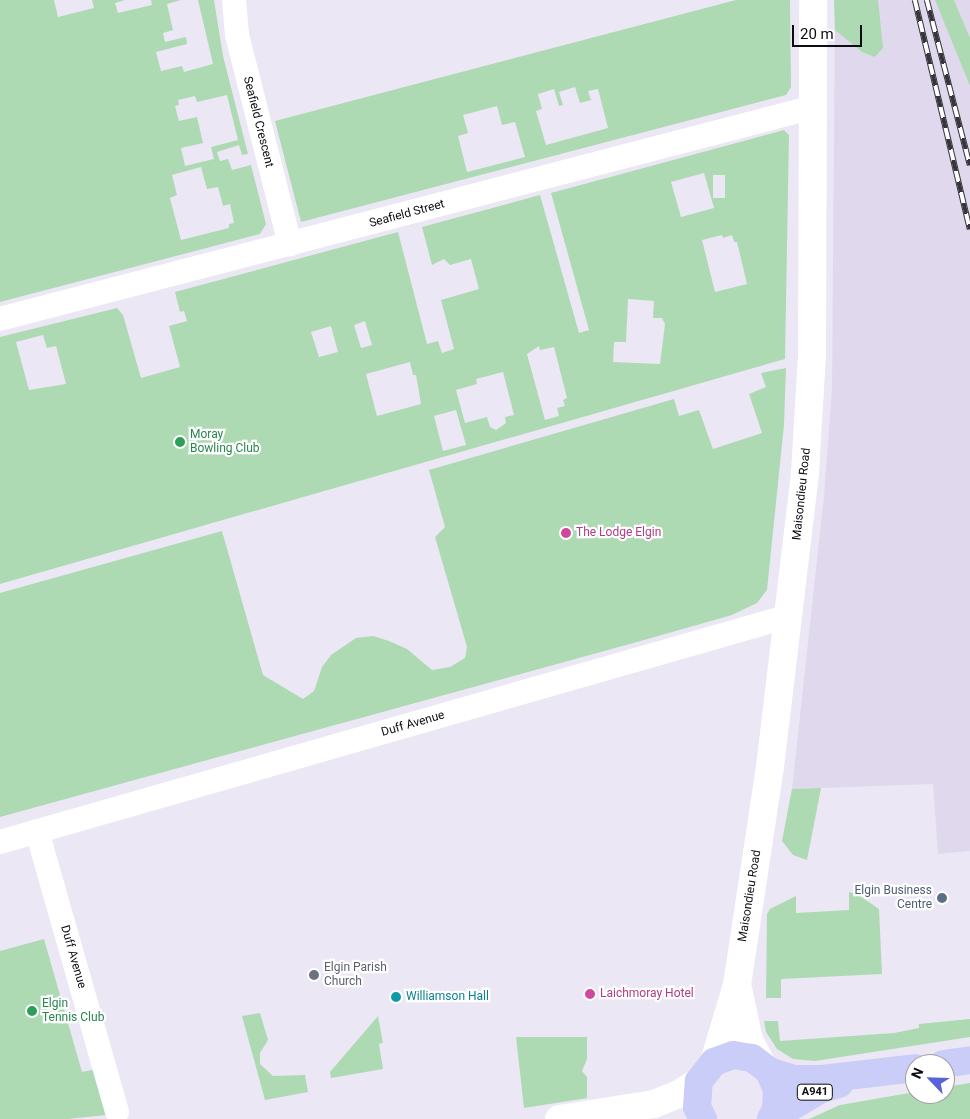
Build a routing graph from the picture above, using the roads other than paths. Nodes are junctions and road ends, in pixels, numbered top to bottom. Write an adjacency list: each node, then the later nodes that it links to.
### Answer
1 (235, 0): 4 (street, Seafield Crescent)
2 (813, 0): 3 (street, Maisondieu Road)
3 (814, 107): 4 (street, Seafield Street); 6 (street, Maisondieu Road)
4 (290, 244): 5 (street, Seafield Street)
5 (0, 319)
6 (789, 616): 7 (street, Duff Avenue); 9 (street, Maisondieu Road)
7 (37, 831): 8 (street, Duff Avenue); 17 (street, Duff Avenue)
8 (0, 842)
9 (737, 985): 12 (street, Maisondieu Road); 14 (street, Maisondieu Road)
10 (970, 1060): 11 (main road)
11 (955, 1062)
12 (765, 1067): 14 (main road); 15 (main road, A941); 20 (main road)
13 (905, 1070): 15 (main road, A941)
14 (706, 1071): 16 (street); 19 (main road)
15 (864, 1076): 20 (main road, A941)
16 (654, 1104): 18 (street); 19 (street)
17 (117, 1112)
18 (559, 1119)
19 (702, 1119)
20 (771, 1119)

